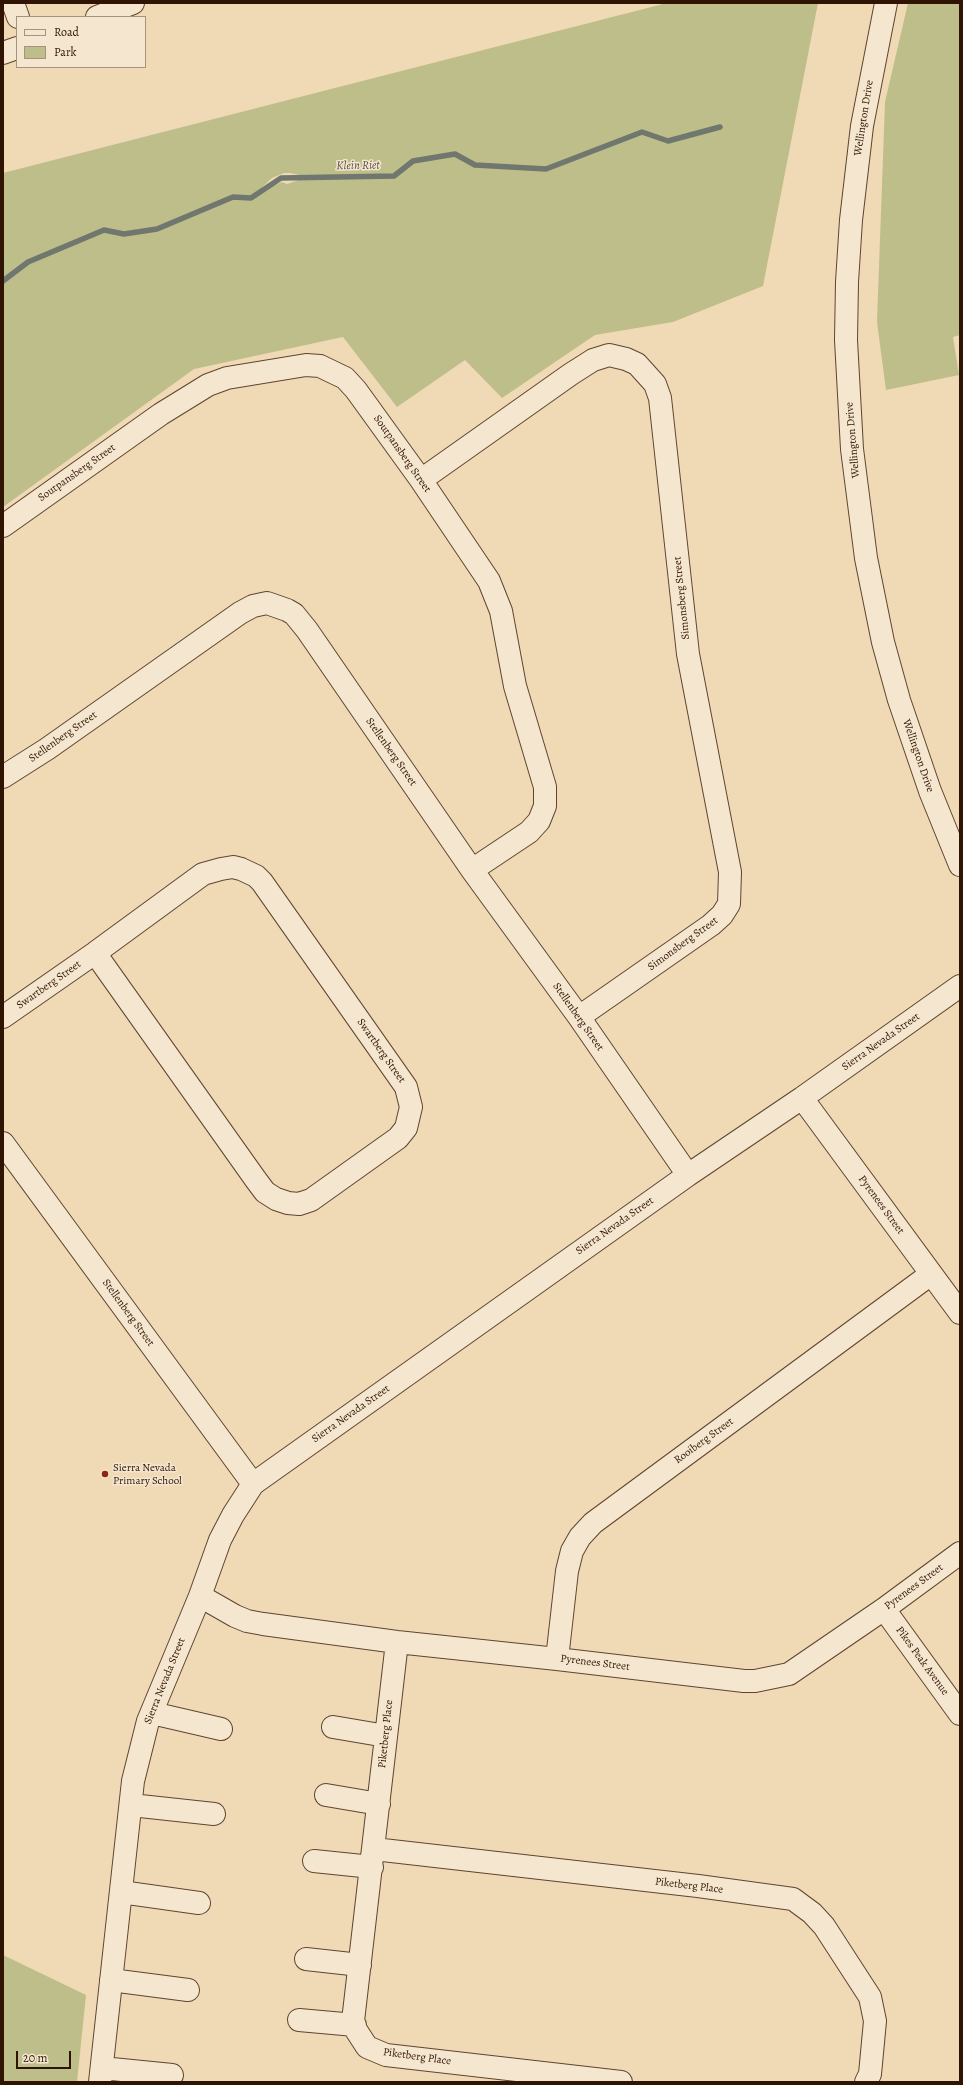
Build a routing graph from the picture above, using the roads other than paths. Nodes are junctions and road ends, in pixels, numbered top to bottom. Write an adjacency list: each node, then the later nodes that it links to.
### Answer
1 (13, 3): 4 (street)
2 (133, 3): 5 (street)
3 (886, 3): 11 (street, Wellington Drive)
4 (18, 16)
5 (100, 16)
6 (16, 48): 7 (street)
7 (3, 53)
8 (421, 480): 9 (street, Soutpansberg Street); 12 (street, Soutpansberg Street); 16 (street, Simonsberg Street)
9 (3, 526)
10 (3, 777): 12 (street, Stellenberg Street)
11 (960, 866)
12 (472, 870): 16 (street, Stellenberg Street)
13 (95, 954): 13 (street, Swartberg Street); 15 (street, Swartberg Street)
14 (960, 986): 17 (street, Sierra Nevada Street)
15 (3, 1017)
16 (579, 1018): 19 (street, Stellenberg Street)
17 (802, 1098): 19 (street, Sierra Nevada Street); 20 (street, Pyrenees Street)
18 (3, 1143): 22 (street, Stellenberg Street)
19 (688, 1175): 22 (street, Sierra Nevada Street)
20 (931, 1274): 21 (street, Pyrenees Street); 27 (street, Rooiberg Street)
21 (960, 1313)
22 (253, 1484): 24 (street, Sierra Nevada Street)
23 (960, 1554): 25 (street, Pyrenees Street)
24 (200, 1596): 26 (street, Pyrenees Street); 28 (street, Sierra Nevada Street)
25 (884, 1609): 27 (street, Pyrenees Street); 29 (street, Pikes Peak Avenue)
26 (396, 1642): 27 (street, Pyrenees Street); 32 (street, Piketberg Place)
27 (557, 1659)
28 (152, 1712): 31 (street); 35 (street, Sierra Nevada Street)
29 (960, 1714)
30 (333, 1727): 32 (street)
31 (221, 1729)
32 (386, 1736): 34 (street, Piketberg Place)
33 (326, 1795): 34 (street)
34 (379, 1804): 37 (street, Piketberg Place)
35 (131, 1805): 36 (street); 39 (street, Sierra Nevada Street)
36 (214, 1814)
37 (373, 1858): 38 (street); 42 (street, Piketberg Place); 50 (street, Piketberg Place)
38 (314, 1861)
39 (121, 1892): 40 (street); 43 (street, Sierra Nevada Street)
40 (199, 1904)
41 (306, 1958): 42 (street)
42 (360, 1965): 46 (street, Piketberg Place)
43 (111, 1980): 44 (street); 47 (street, Sierra Nevada Street)
44 (188, 1990)
45 (299, 2020): 46 (street)
46 (355, 2025): 49 (street, Piketberg Place)
47 (101, 2075): 48 (street)
48 (172, 2075)
49 (621, 2082)
50 (866, 2082)

